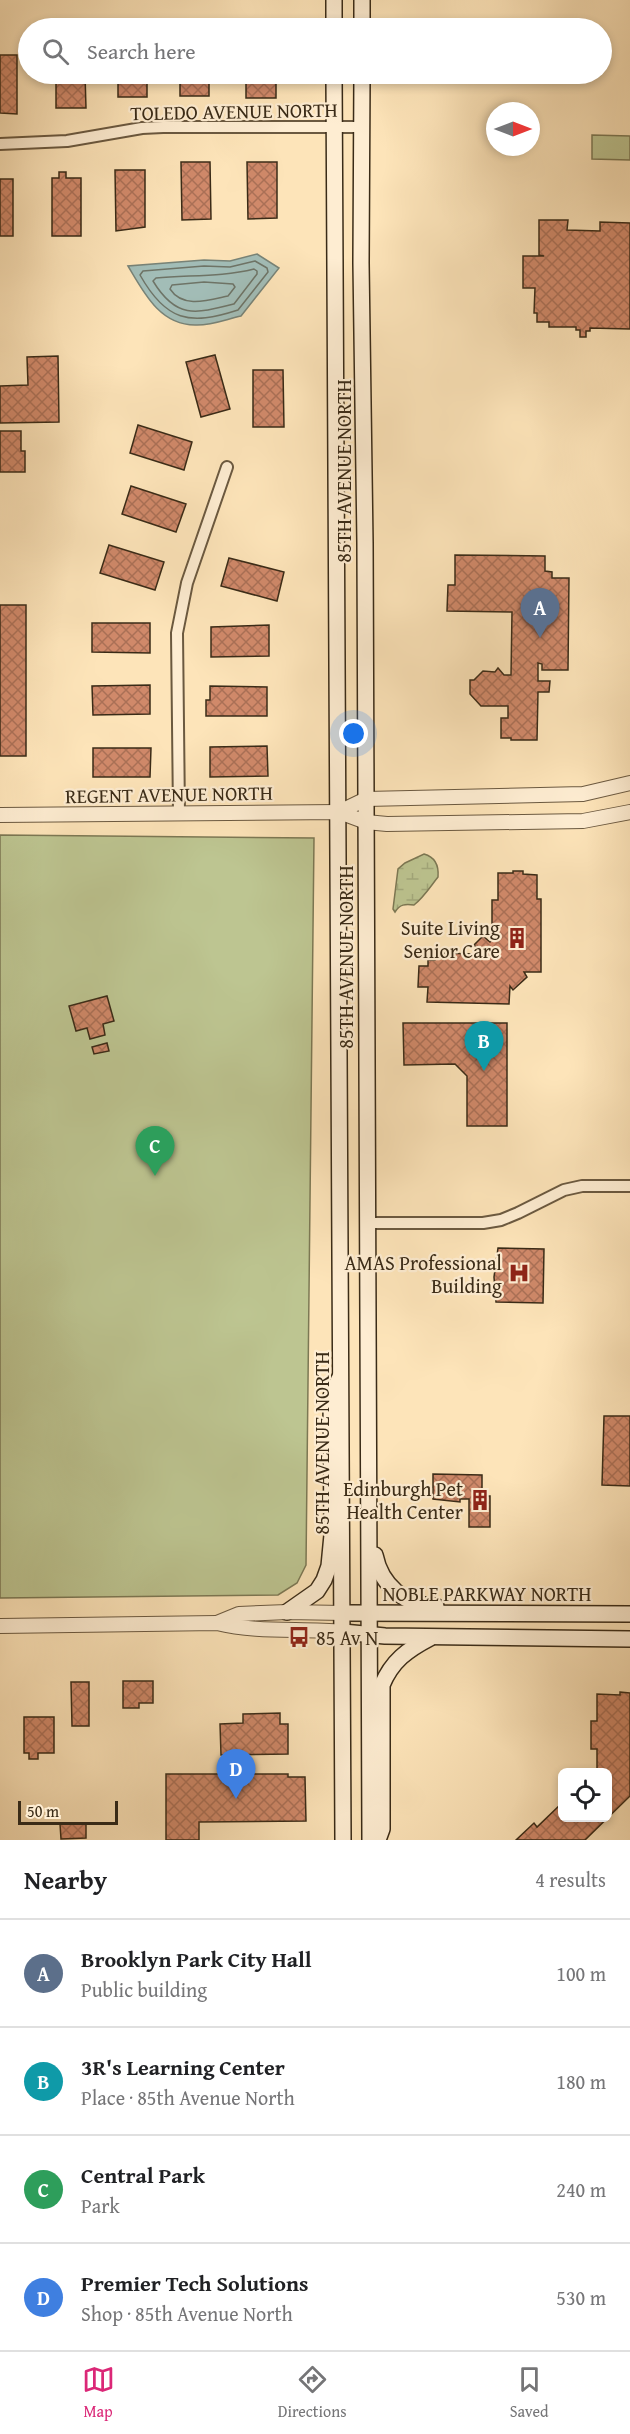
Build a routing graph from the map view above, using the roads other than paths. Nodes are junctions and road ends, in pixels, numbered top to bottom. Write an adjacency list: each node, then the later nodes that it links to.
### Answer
1 (334, 0): 3 (main road)
2 (362, 0): 4 (main road)
3 (334, 18)
4 (362, 18)
5 (334, 84): 7 (main road, 85TH AVENUE NORTH)
6 (362, 84): 8 (main road, 85TH AVENUE NORTH)
7 (334, 127): 8 (street, TOLEDO AVENUE NORTH); 9 (street, TOLEDO AVENUE NORTH); 13 (main road, 85TH AVENUE NORTH)
8 (362, 127): 12 (main road, 85TH AVENUE NORTH)
9 (0, 144)
10 (227, 467): 15 (street)
11 (630, 783): 12 (street, REGENT AVENUE NORTH)
12 (366, 799): 13 (street, REGENT AVENUE NORTH); 17 (main road, 85TH AVENUE NORTH)
13 (339, 812): 15 (street, REGENT AVENUE NORTH); 17 (street, REGENT AVENUE NORTH); 20 (main road, 85TH AVENUE NORTH)
14 (630, 812): 17 (street, REGENT AVENUE NORTH)
15 (178, 814): 16 (street, REGENT AVENUE NORTH)
16 (0, 815)
17 (366, 822): 19 (main road, 85TH AVENUE NORTH)
18 (630, 1186): 19 (street)
19 (368, 1223): 21 (main road, 85TH AVENUE NORTH)
20 (341, 1374): 22 (main road); 23 (main road, 85TH AVENUE NORTH)
21 (369, 1530): 24 (main road, 85TH AVENUE NORTH); 25 (main road)
22 (287, 1612): 23 (street); 27 (street)
23 (343, 1614): 24 (main road, NOBLE PARKWAY NORTH); 29 (main road, 85TH AVENUE NORTH)
24 (370, 1614): 25 (main road, NOBLE PARKWAY NORTH); 30 (main road, 85TH AVENUE NORTH)
25 (504, 1614): 26 (main road, NOBLE PARKWAY NORTH)
26 (630, 1614)
27 (217, 1623): 28 (street); 29 (street)
28 (0, 1626)
29 (343, 1632): 30 (main road); 33 (main road, 85TH AVENUE NORTH)
30 (370, 1634): 31 (main road); 34 (main road, 85TH AVENUE NORTH)
31 (434, 1636): 32 (main road); 35 (main road)
32 (630, 1639)
33 (344, 1840)
34 (370, 1840)
35 (378, 1840)

